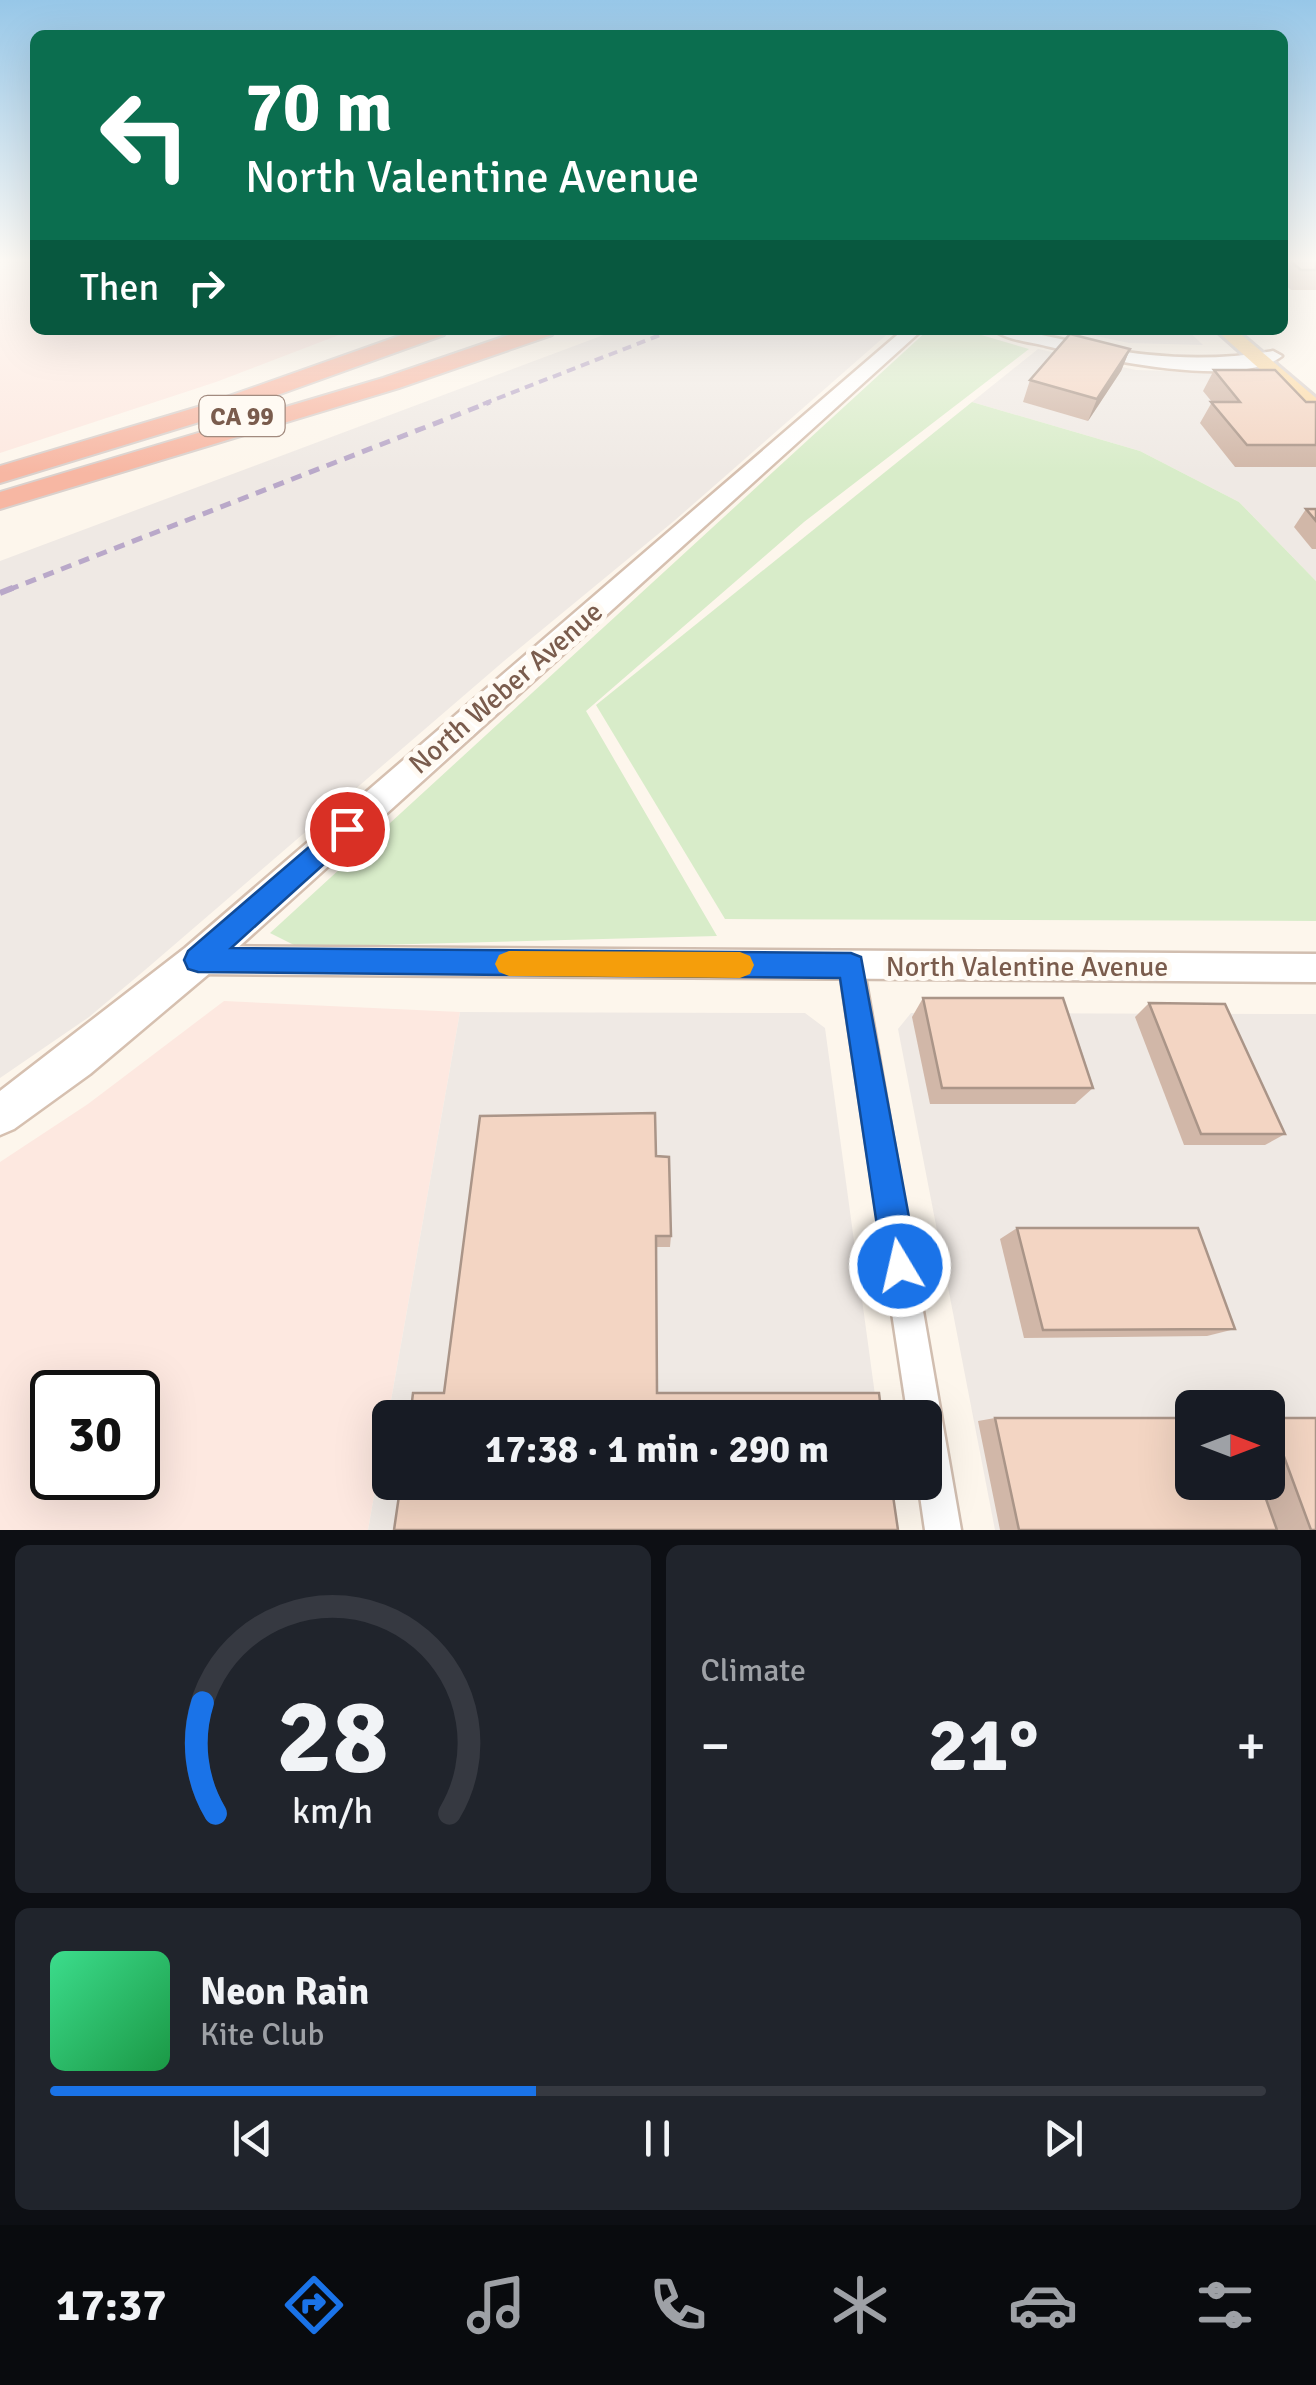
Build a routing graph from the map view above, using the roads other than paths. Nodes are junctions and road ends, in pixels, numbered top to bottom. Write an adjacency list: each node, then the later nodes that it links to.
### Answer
1 (367, 335): 12 (highway)
2 (422, 335): 12 (highway, CA 99)
3 (469, 335): 13 (highway, CA 99)
4 (529, 335): 13 (highway)
5 (907, 335): 14 (main road, North Weber Avenue)
6 (1026, 335): 9 (main road)
7 (1060, 335): 9 (main road)
8 (1233, 335): 9 (main road)
9 (1256, 349): 10 (main road); 11 (main road)
10 (1316, 390)
11 (1316, 409)
12 (9, 472)
13 (0, 501)
14 (198, 960): 15 (street, North Valentine Avenue); 17 (main road, North Weber Avenue)
15 (851, 966): 16 (street, North Valentine Avenue); 18 (street)
16 (1316, 968)
17 (0, 1115)
18 (943, 1530)

